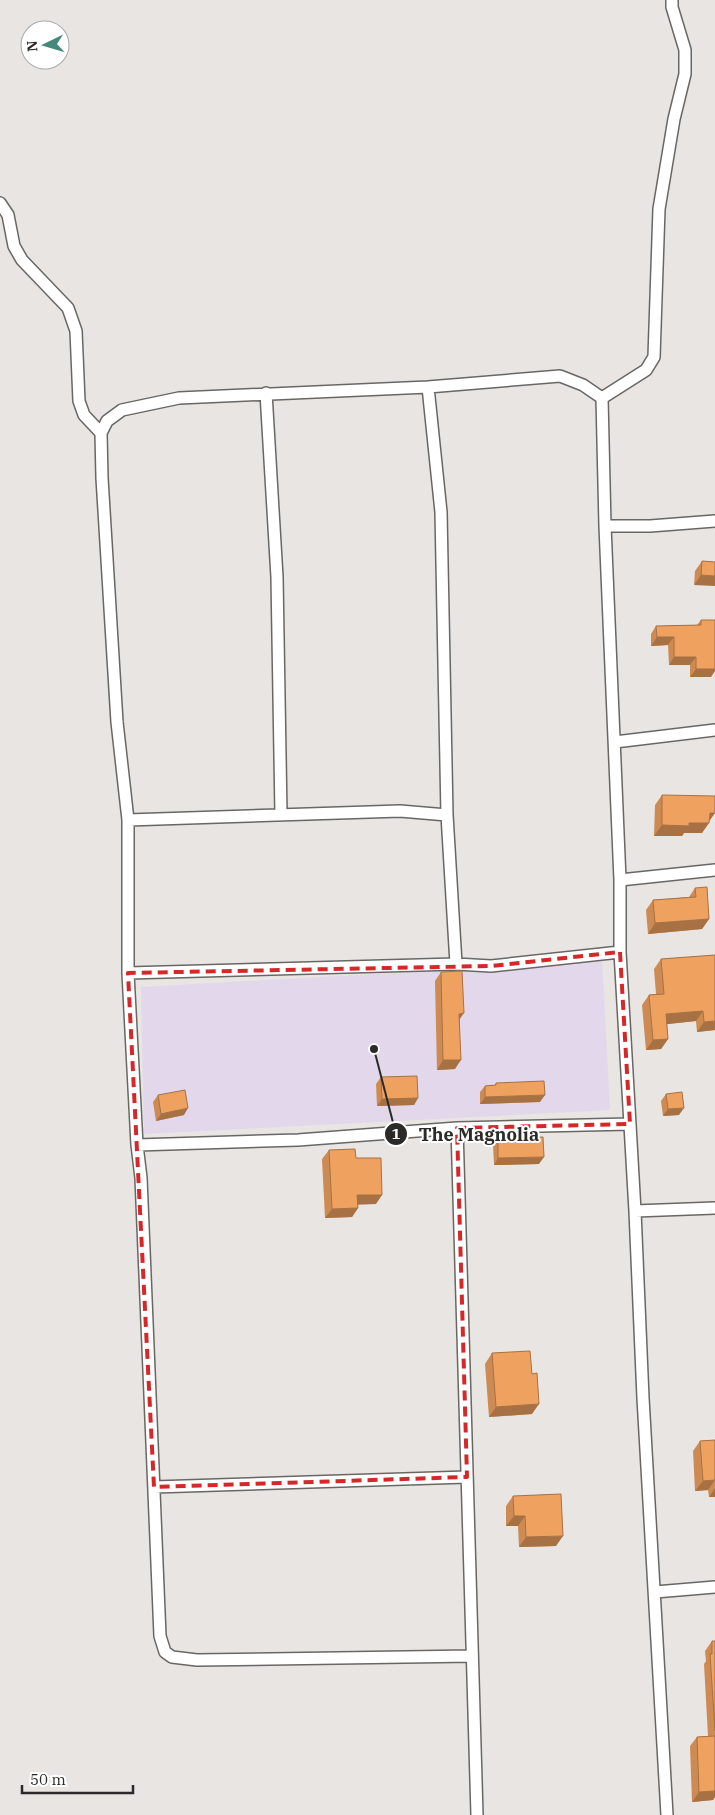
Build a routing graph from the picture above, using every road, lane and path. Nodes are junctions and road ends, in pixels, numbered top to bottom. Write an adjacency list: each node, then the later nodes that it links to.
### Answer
1 (672, 0): 5 (street)
2 (0, 203): 6 (street)
3 (428, 387): 4 (street); 5 (street); 12 (street)
4 (266, 393): 6 (street); 11 (street)
5 (602, 398): 8 (street)
6 (101, 433): 13 (street)
7 (715, 520): 8 (street)
8 (605, 526): 10 (street)
9 (715, 730): 10 (street)
10 (615, 742): 15 (street)
11 (281, 815): 12 (street); 13 (street)
12 (447, 815): 17 (street)
13 (128, 820): 18 (street)
14 (715, 870): 15 (street)
15 (620, 880): 16 (street)
16 (620, 952): 17 (street); 19 (street)
17 (456, 964): 18 (street)
18 (128, 973): 21 (street)
19 (630, 1124): 20 (street); 23 (street)
20 (457, 1128): 21 (street); 24 (street)
21 (137, 1145): 25 (street)
22 (715, 1208): 23 (street)
23 (635, 1211): 27 (street)
24 (467, 1477): 25 (street); 28 (street)
25 (154, 1487): 28 (street)
26 (715, 1587): 27 (street)
27 (655, 1592): 30 (street)
28 (472, 1656): 29 (street)
29 (477, 1815)
30 (668, 1815)

